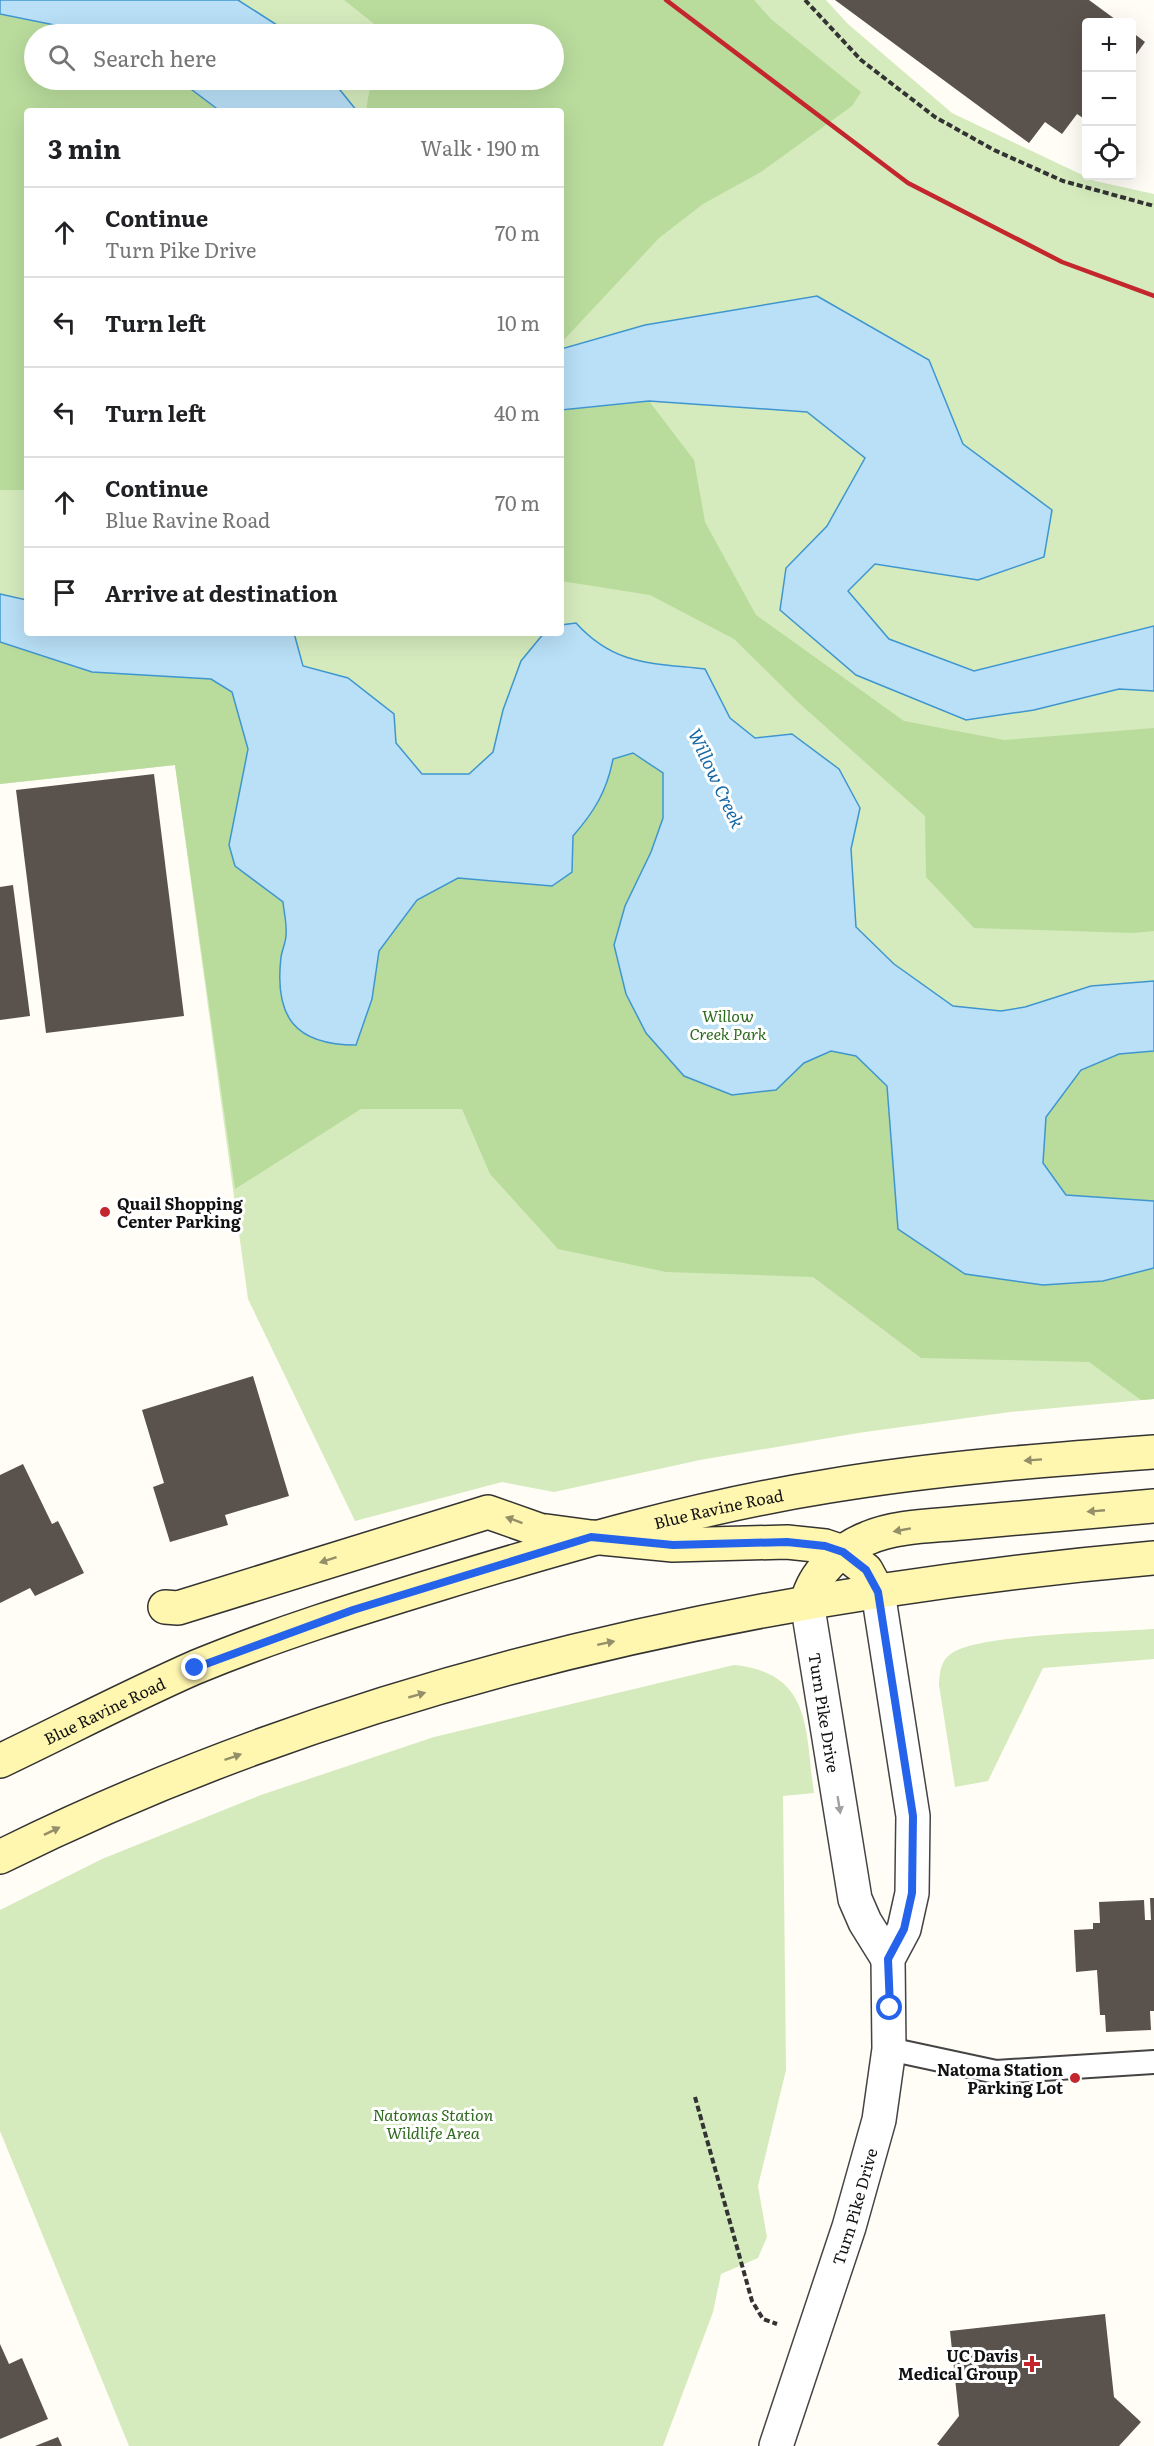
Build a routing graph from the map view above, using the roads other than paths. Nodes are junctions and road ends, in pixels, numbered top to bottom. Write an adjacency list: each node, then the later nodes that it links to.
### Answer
1 (1154, 1452): 3 (main road, Blue Ravine Road, one-way to 3)
2 (1154, 1506): 4 (main road, one-way to 4)
3 (591, 1537): 4 (main road); 8 (main road, one-way to 8); 9 (main road, Blue Ravine Road)
4 (843, 1552): 6 (main road); 7 (main road)
5 (1154, 1558): 6 (main road)
6 (878, 1592): 7 (main road); 11 (street, Turn Pike Drive)
7 (807, 1602): 10 (main road, one-way to 7); 11 (street, Turn Pike Drive, one-way to 11)
8 (165, 1607)
9 (0, 1761)
10 (0, 1857)
11 (888, 1959): 12 (street, Turn Pike Drive)
12 (889, 2049): 13 (lane); 14 (street, Turn Pike Drive)
13 (1154, 2062)
14 (776, 2446)

